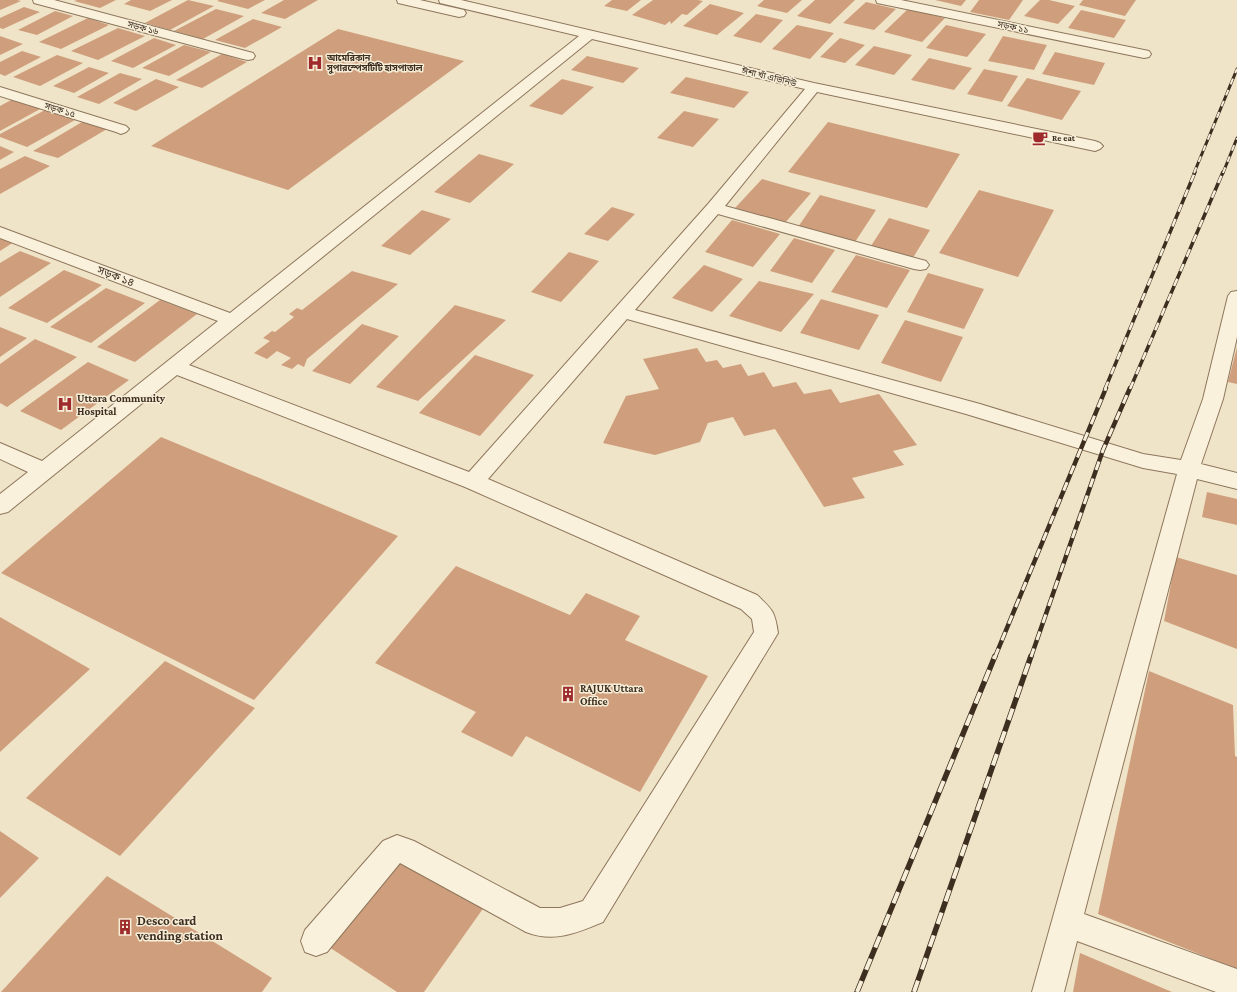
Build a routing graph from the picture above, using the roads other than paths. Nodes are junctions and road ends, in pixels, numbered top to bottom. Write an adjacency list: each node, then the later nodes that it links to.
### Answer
1 (38, 0): 7 (street, সড়ক ১৬)
2 (403, 0): 5 (street)
3 (445, 0): 5 (street)
4 (882, 0): 6 (street, সড়ক ১১)
5 (585, 38): 9 (street); 17 (street)
6 (1144, 54)
7 (248, 56)
8 (0, 91): 10 (street, সড়ক ১৫)
9 (810, 92): 11 (street); 12 (street)
10 (121, 128)
11 (1095, 146)
12 (714, 208): 14 (street); 16 (street)
13 (0, 232): 17 (street, সড়ক ১৪)
14 (920, 266)
15 (1237, 296): 20 (street)
16 (622, 312): 20 (street); 23 (street)
17 (232, 320): 18 (street)
18 (174, 366): 21 (street); 23 (street)
19 (0, 450): 21 (street)
20 (1189, 469): 22 (street); 25 (street)
21 (44, 470): 24 (street)
22 (1237, 481)
23 (473, 482): 26 (street)
24 (0, 506)
25 (1067, 923): 27 (street); 28 (street)
26 (316, 941)
27 (1237, 984)
28 (1048, 992)

